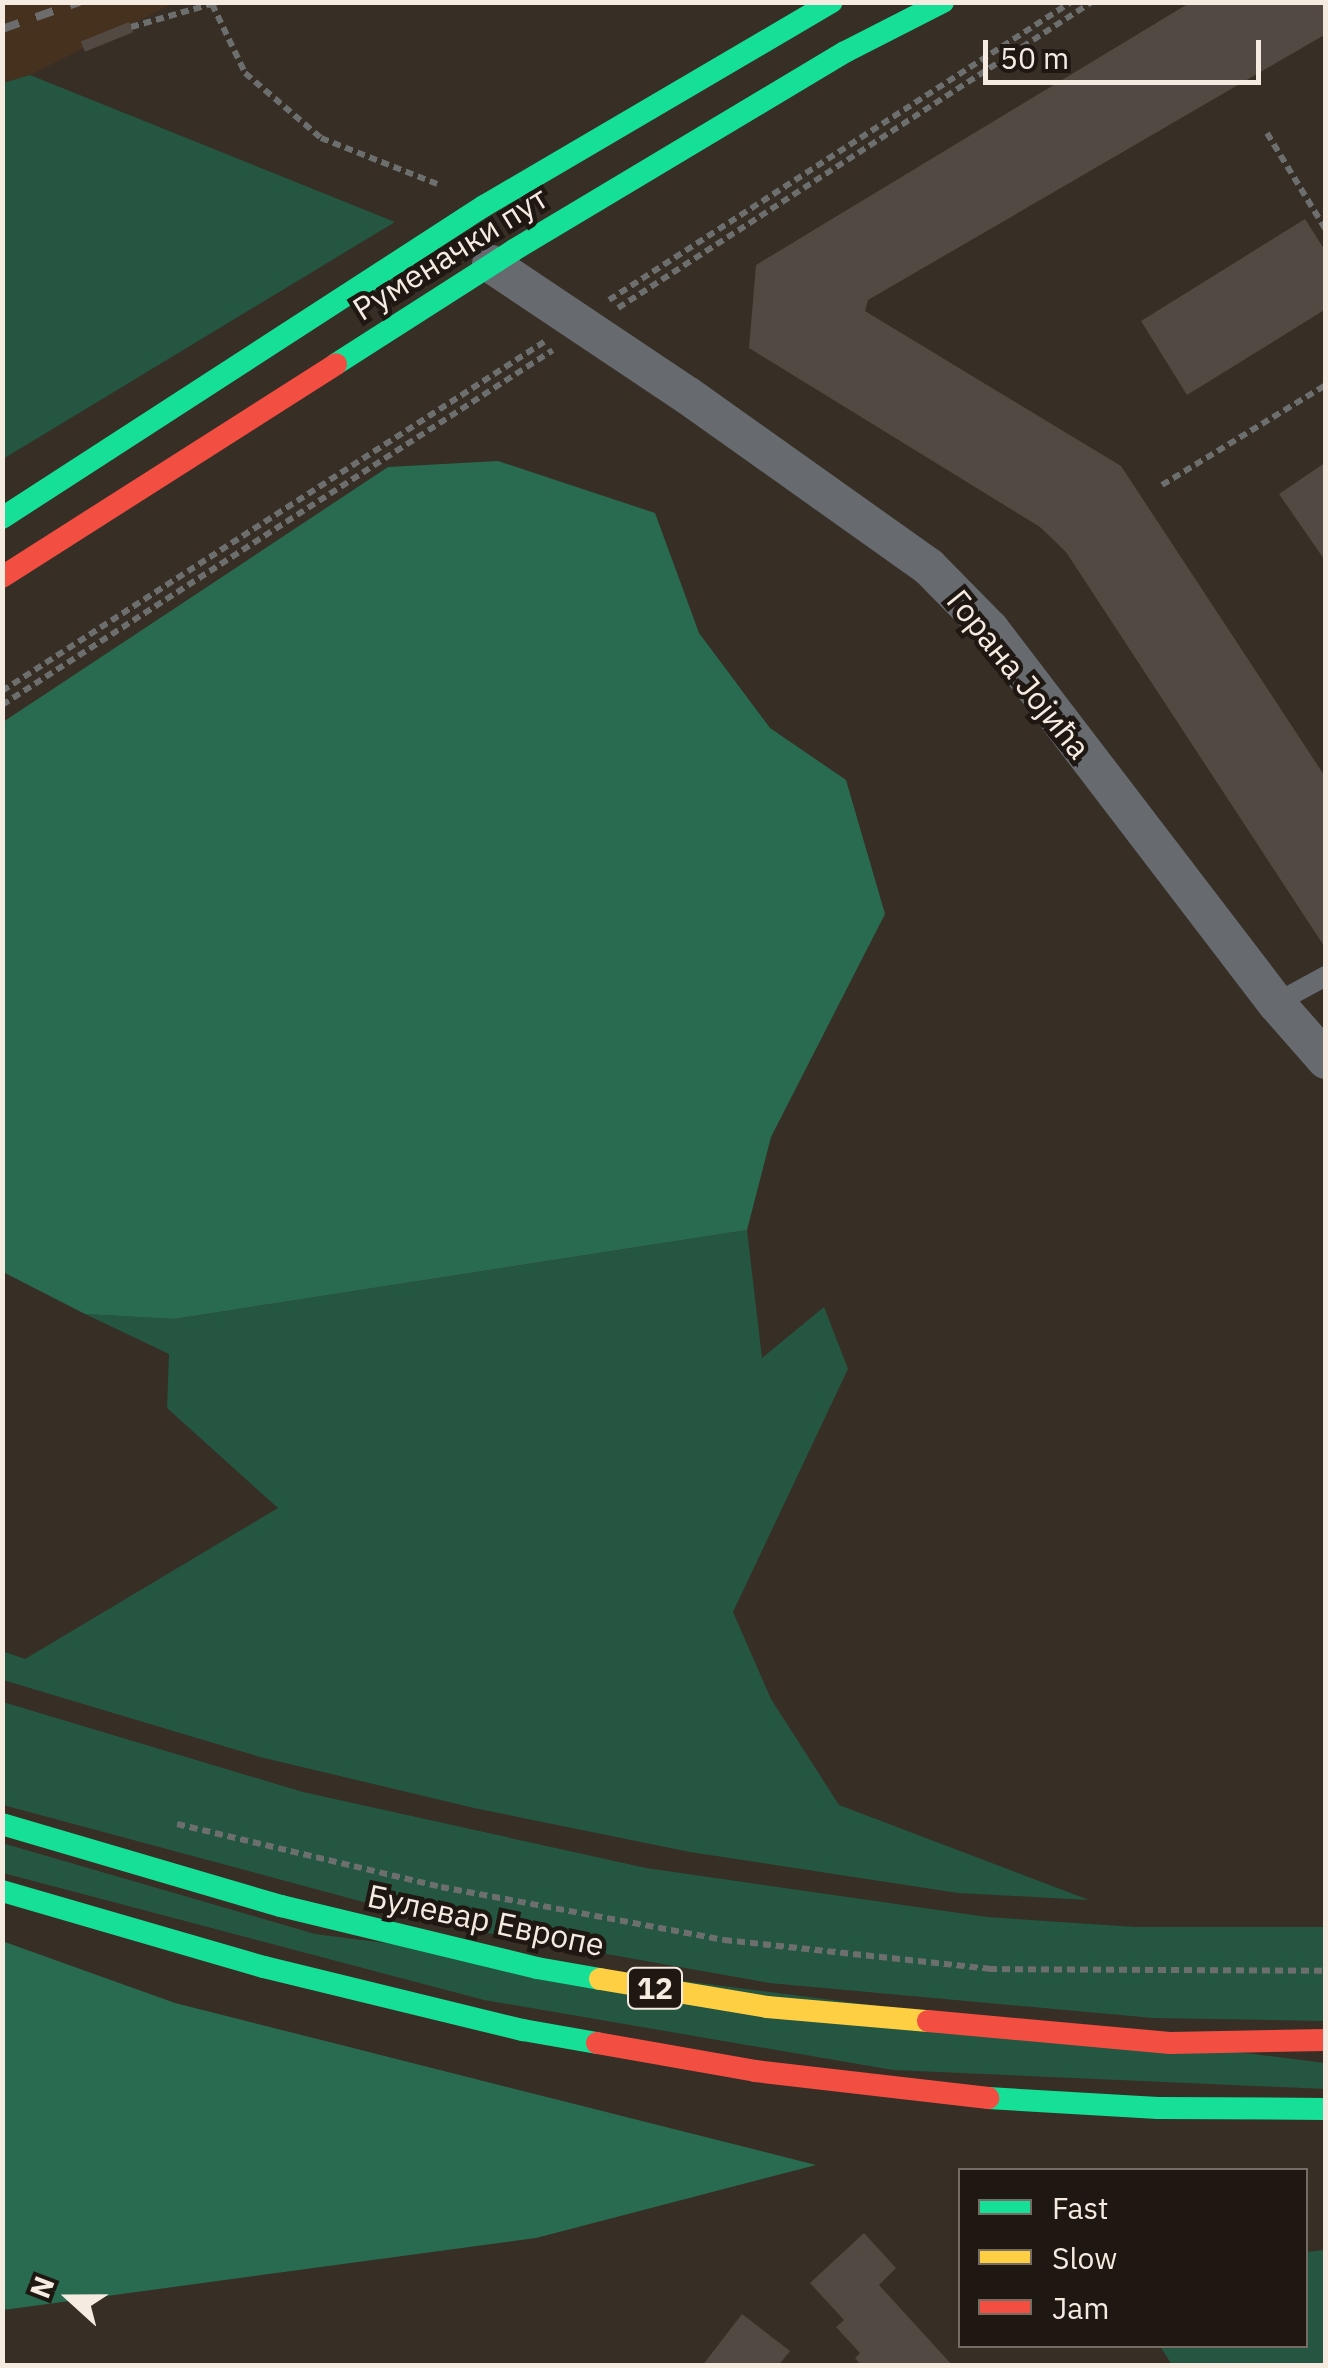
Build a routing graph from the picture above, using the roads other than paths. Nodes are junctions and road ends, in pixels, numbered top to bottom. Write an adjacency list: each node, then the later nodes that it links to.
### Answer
1 (832, 2): 4 (main road, Руменачки пут)
2 (943, 2): 3 (main road, Руменачки пут)
3 (491, 264): 5 (main road, Руменачки пут); 7 (street, Горана Јојића)
4 (2, 518)
5 (2, 577)
6 (1326, 976): 7 (lane)
7 (1276, 1002): 8 (street, Горана Јојића)
8 (1326, 1060)
9 (2, 1824): 11 (main road, Булевар Европе / 12)
10 (2, 1891): 12 (main road, 12)
11 (1326, 2040)
12 (1326, 2110)

